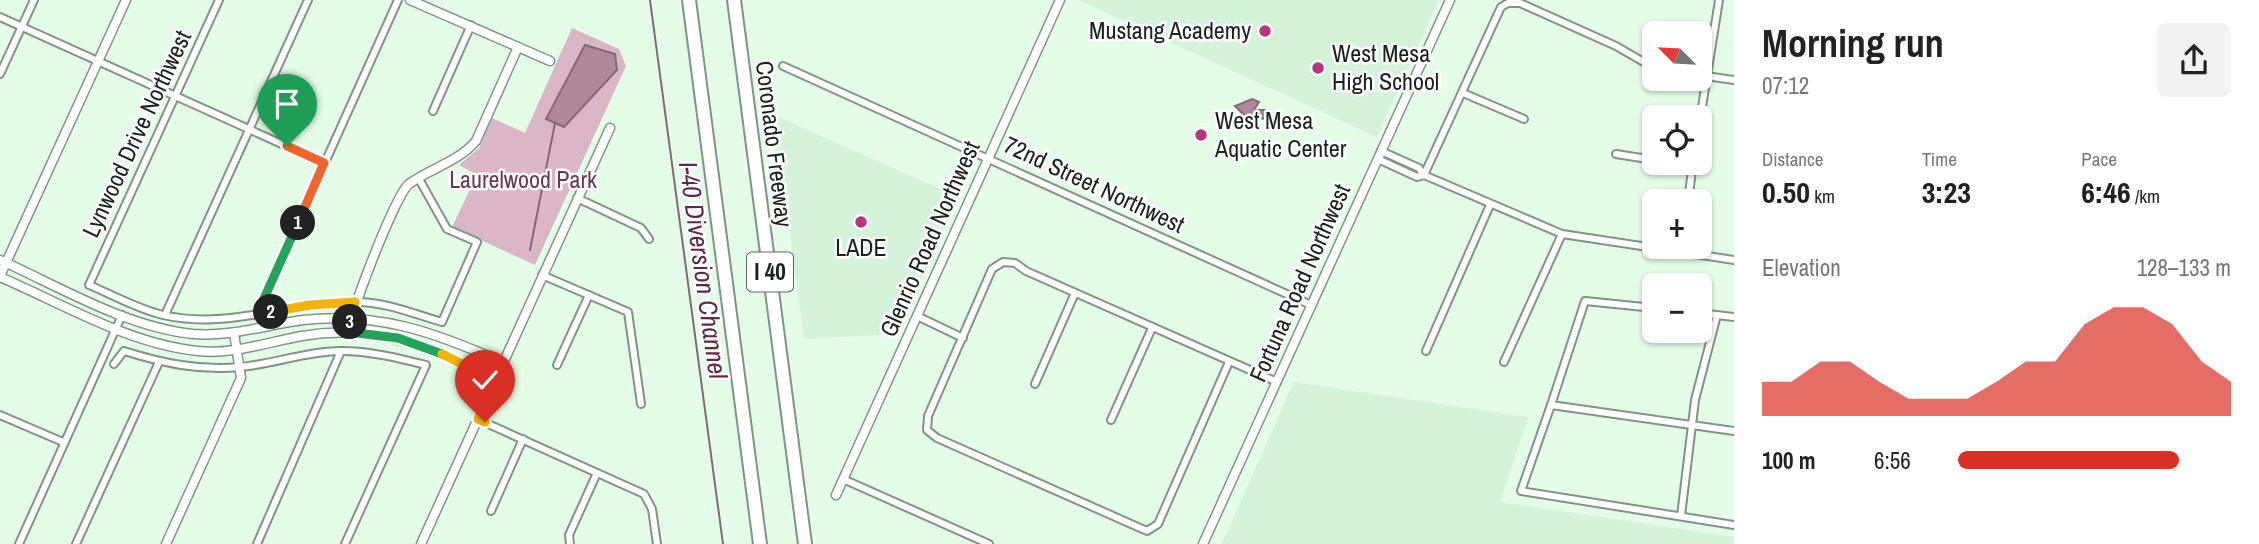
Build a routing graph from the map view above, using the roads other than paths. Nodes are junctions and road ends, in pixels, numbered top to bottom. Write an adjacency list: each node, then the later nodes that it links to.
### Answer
1 (34, 0): 14 (street)
2 (126, 0): 17 (street)
3 (219, 0): 25 (street, Lynwood Drive Northwest)
4 (308, 0): 29 (street)
5 (398, 0): 34 (street)
6 (410, 0): 13 (street)
7 (690, 0): 101 (highway, I 40)
8 (734, 0): 102 (highway, Coronado Freeway / I 40)
9 (1059, 0): 32 (street, Glenrio Road Northwest)
10 (1450, 0): 31 (street, Fortuna Road Northwest)
11 (1719, 0): 15 (street)
12 (0, 17): 14 (street)
13 (471, 25): 16 (street); 26 (street)
14 (22, 26): 17 (street); 21 (street)
15 (1712, 33)
16 (517, 47): 18 (street); 36 (street)
17 (99, 61): 25 (street); 44 (street)
18 (550, 61)
19 (1642, 61): 24 (street)
20 (783, 66): 32 (street, 72nd Street Northwest)
21 (0, 74)
22 (1712, 77): 23 (street)
23 (1734, 80)
24 (1462, 93): 27 (street); 35 (street)
25 (175, 95): 29 (street); 55 (street, Lynwood Drive Northwest)
26 (433, 111)
27 (1524, 119)
28 (610, 128): 37 (street)
29 (250, 129): 34 (street); 55 (street)
30 (1616, 154): 33 (street)
31 (1379, 155): 35 (street); 50 (street, Fortuna Road Northwest)
32 (988, 157): 50 (street, 72nd Street Northwest); 57 (street, Glenrio Road Northwest)
33 (1642, 158)
34 (324, 163): 53 (street)
35 (1424, 175): 38 (street)
36 (419, 179): 49 (street); 49 (street)
37 (577, 198): 40 (street); 45 (street)
38 (1490, 205): 39 (street); 67 (street)
39 (1562, 234): 41 (street); 71 (street)
40 (649, 239)
41 (1642, 244)
42 (1712, 255): 43 (street)
43 (1734, 260)
44 (3, 261): 46 (street); 52 (street)
45 (542, 275): 48 (street); 69 (street)
46 (0, 276): 61 (street)
47 (1075, 293): 60 (street); 64 (street); 77 (street)
48 (589, 295): 73 (street); 78 (street)
49 (355, 302): 53 (street); 59 (street)
50 (1311, 305): 76 (street, Fortuna Road Northwest)
51 (1642, 307): 79 (street)
52 (122, 314): 61 (street); 63 (street)
53 (263, 314): 55 (street)
54 (1712, 314): 56 (street)
55 (165, 315)
56 (1717, 315): 58 (street); 83 (street)
57 (917, 316): 64 (street); 88 (street, Glenrio Road Northwest)
58 (1734, 317)
59 (350, 318): 62 (street); 63 (street); 69 (street)
60 (1153, 327): 70 (street); 82 (street)
61 (116, 328): 65 (street); 86 (street)
62 (349, 332): 65 (street); 75 (street)
63 (234, 333): 65 (street)
64 (963, 338): 70 (street)
65 (237, 349): 74 (street)
66 (341, 351): 74 (street); 97 (street); 98 (street)
67 (1426, 351)
68 (159, 362): 72 (street); 74 (street); 95 (street)
69 (502, 362): 75 (street)
70 (1229, 362): 76 (street)
71 (1504, 362)
72 (114, 363)
73 (557, 365)
74 (240, 367): 96 (street)
75 (494, 380): 81 (street)
76 (1277, 382): 104 (street, Fortuna Road Northwest)
77 (1035, 384)
78 (640, 404)
79 (1550, 405): 83 (street); 91 (street)
80 (0, 415): 86 (street)
81 (478, 419): 85 (street); 93 (street)
82 (1111, 420)
83 (1694, 425): 84 (street); 91 (street)
84 (1734, 431)
85 (523, 439): 87 (street); 90 (street)
86 (63, 442): 94 (street)
87 (597, 472): 99 (street); 100 (street)
88 (843, 478): 89 (street, Glenrio Road Northwest); 103 (street)
89 (836, 495)
90 (491, 511)
91 (1681, 516): 92 (street)
92 (1734, 524)
93 (425, 543)
94 (19, 544)
95 (76, 544)
96 (166, 544)
97 (257, 544)
98 (345, 544)
99 (570, 544)
100 (657, 544)
101 (759, 544)
102 (805, 544)
103 (989, 544)
104 (1203, 544)

